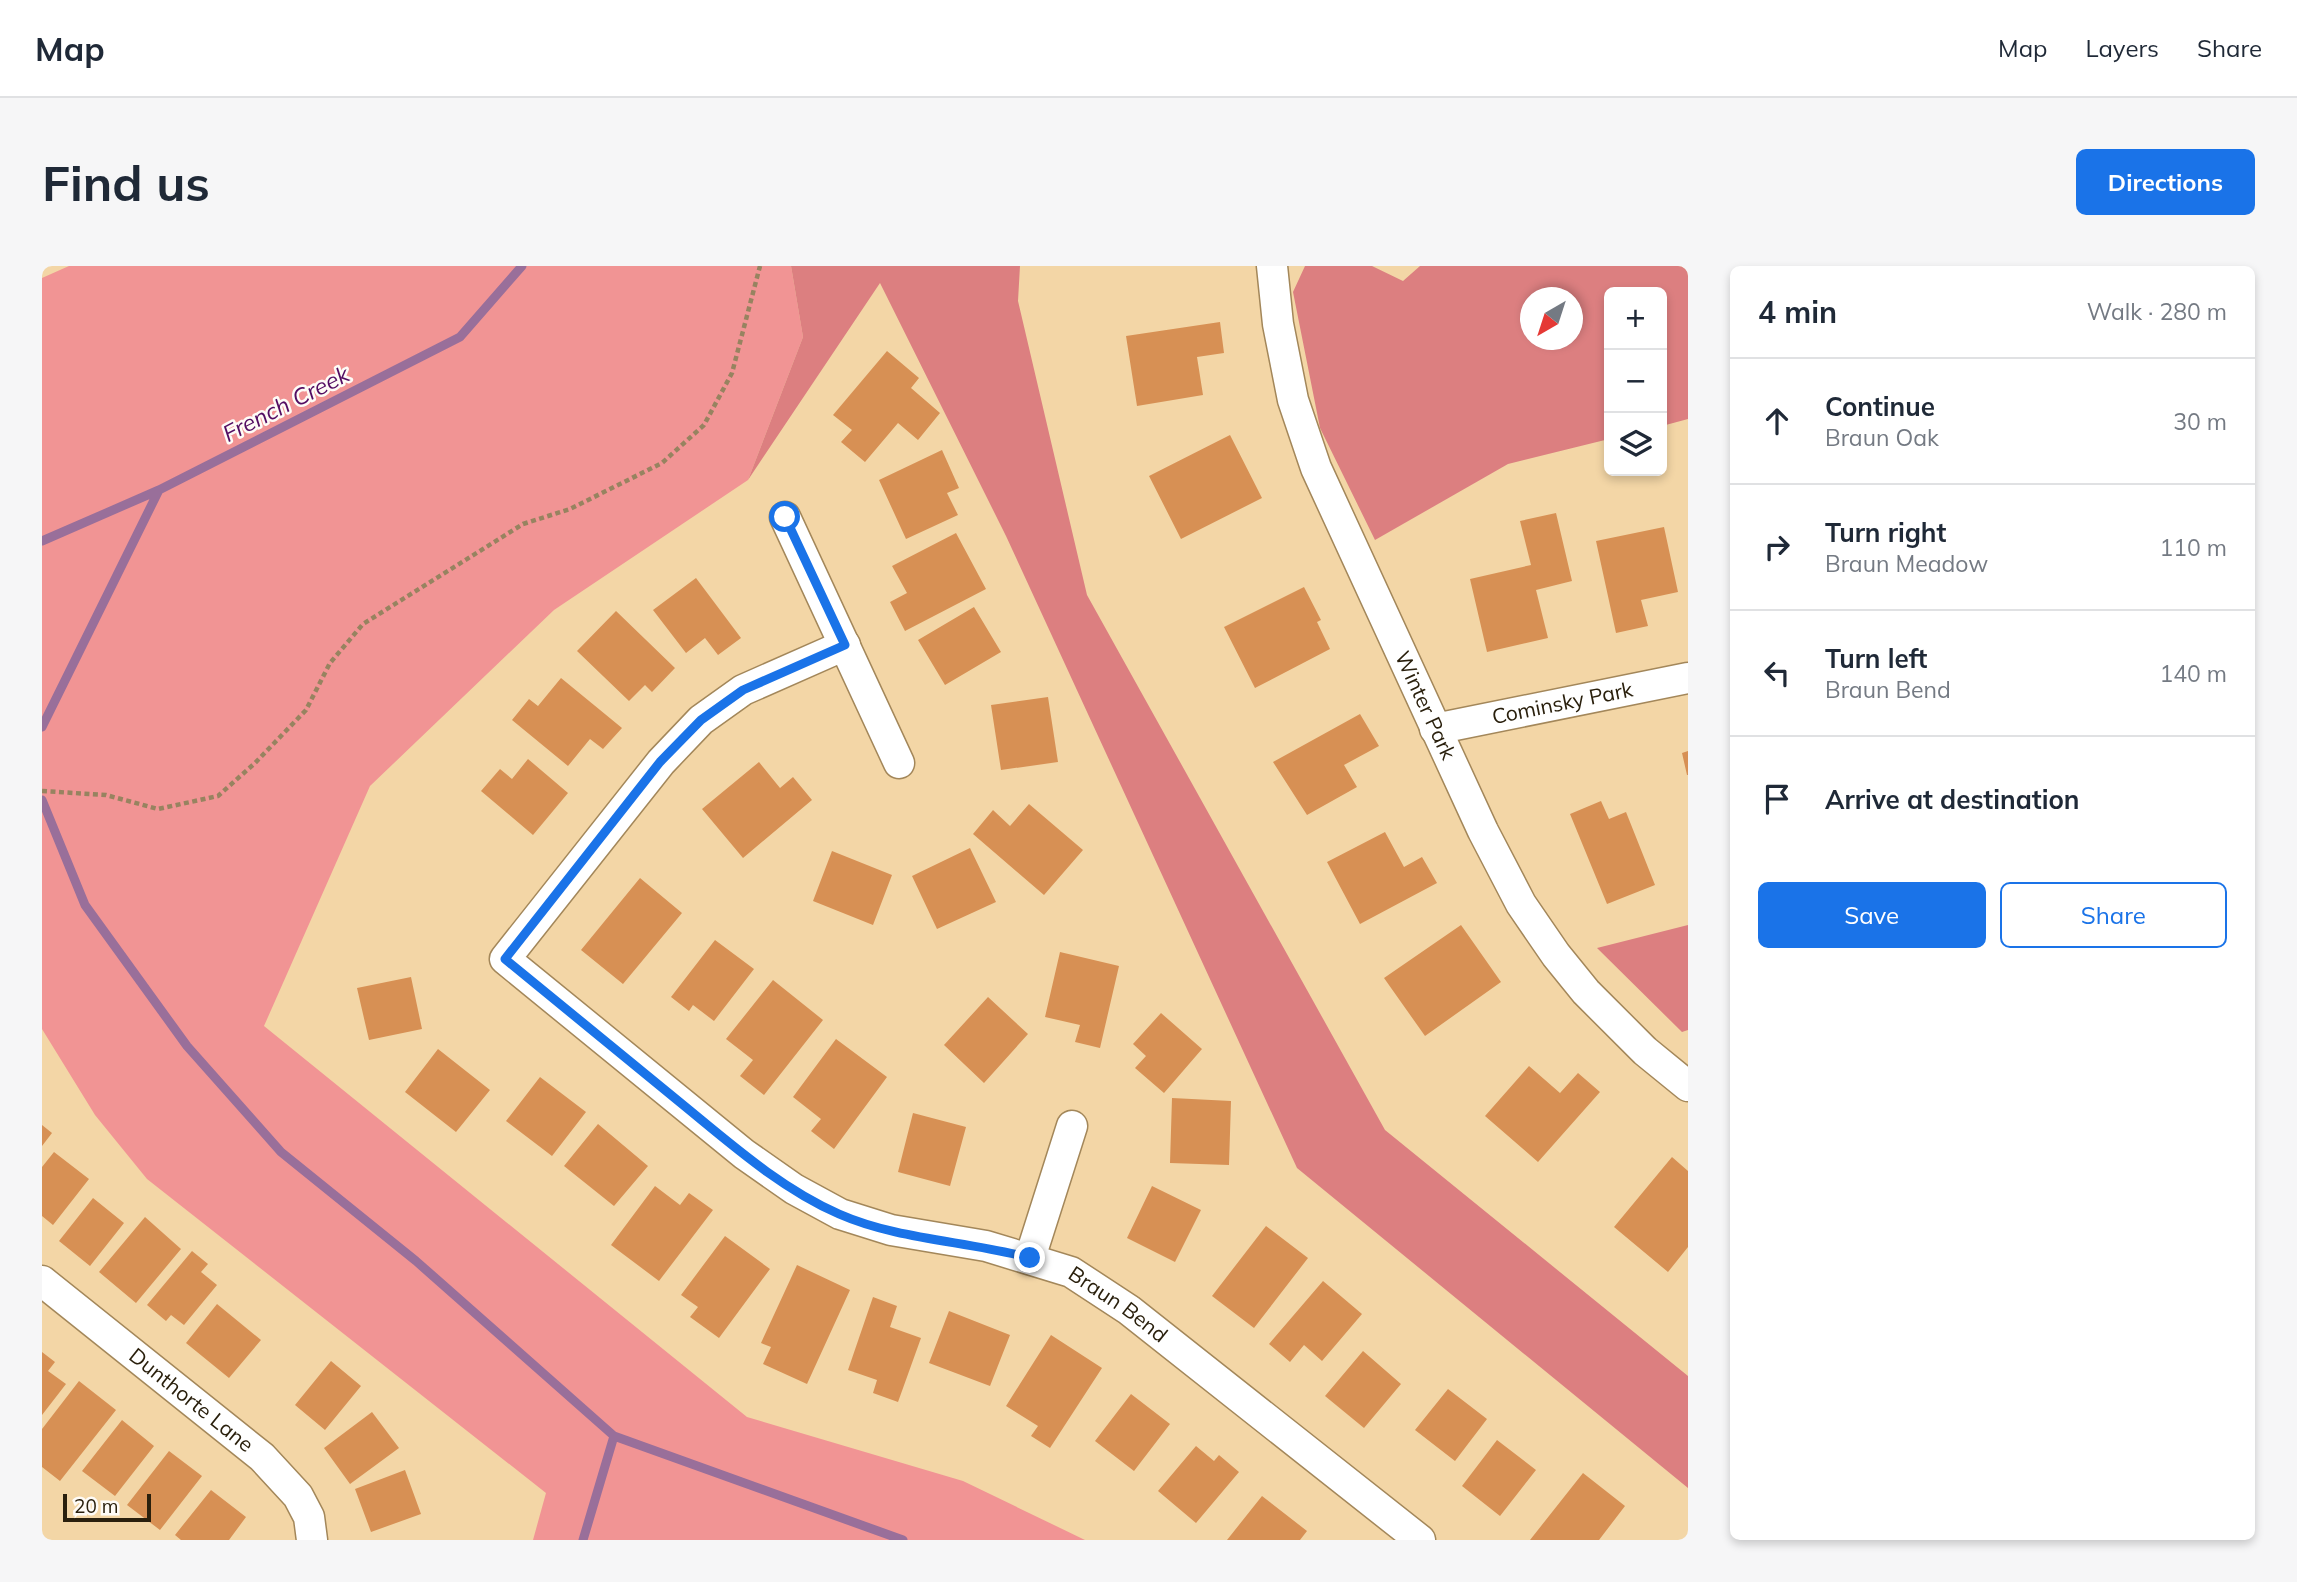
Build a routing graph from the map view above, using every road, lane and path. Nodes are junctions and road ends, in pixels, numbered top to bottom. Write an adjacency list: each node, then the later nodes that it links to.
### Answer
1 (760, 266): 8 (path)
2 (1272, 266): 6 (street, Winter Park)
3 (785, 517): 4 (street)
4 (845, 645): 7 (street); 11 (street, Braun Bend)
5 (1688, 678): 6 (street, Cominsky Park)
6 (1435, 729): 9 (street, Winter Park)
7 (899, 763)
8 (42, 791)
9 (1688, 1086)
10 (1072, 1126): 11 (street)
11 (1030, 1258): 14 (street, Braun Bend)
12 (42, 1281): 13 (street, Dunthorte Lane)
13 (312, 1540)
14 (1420, 1540)

